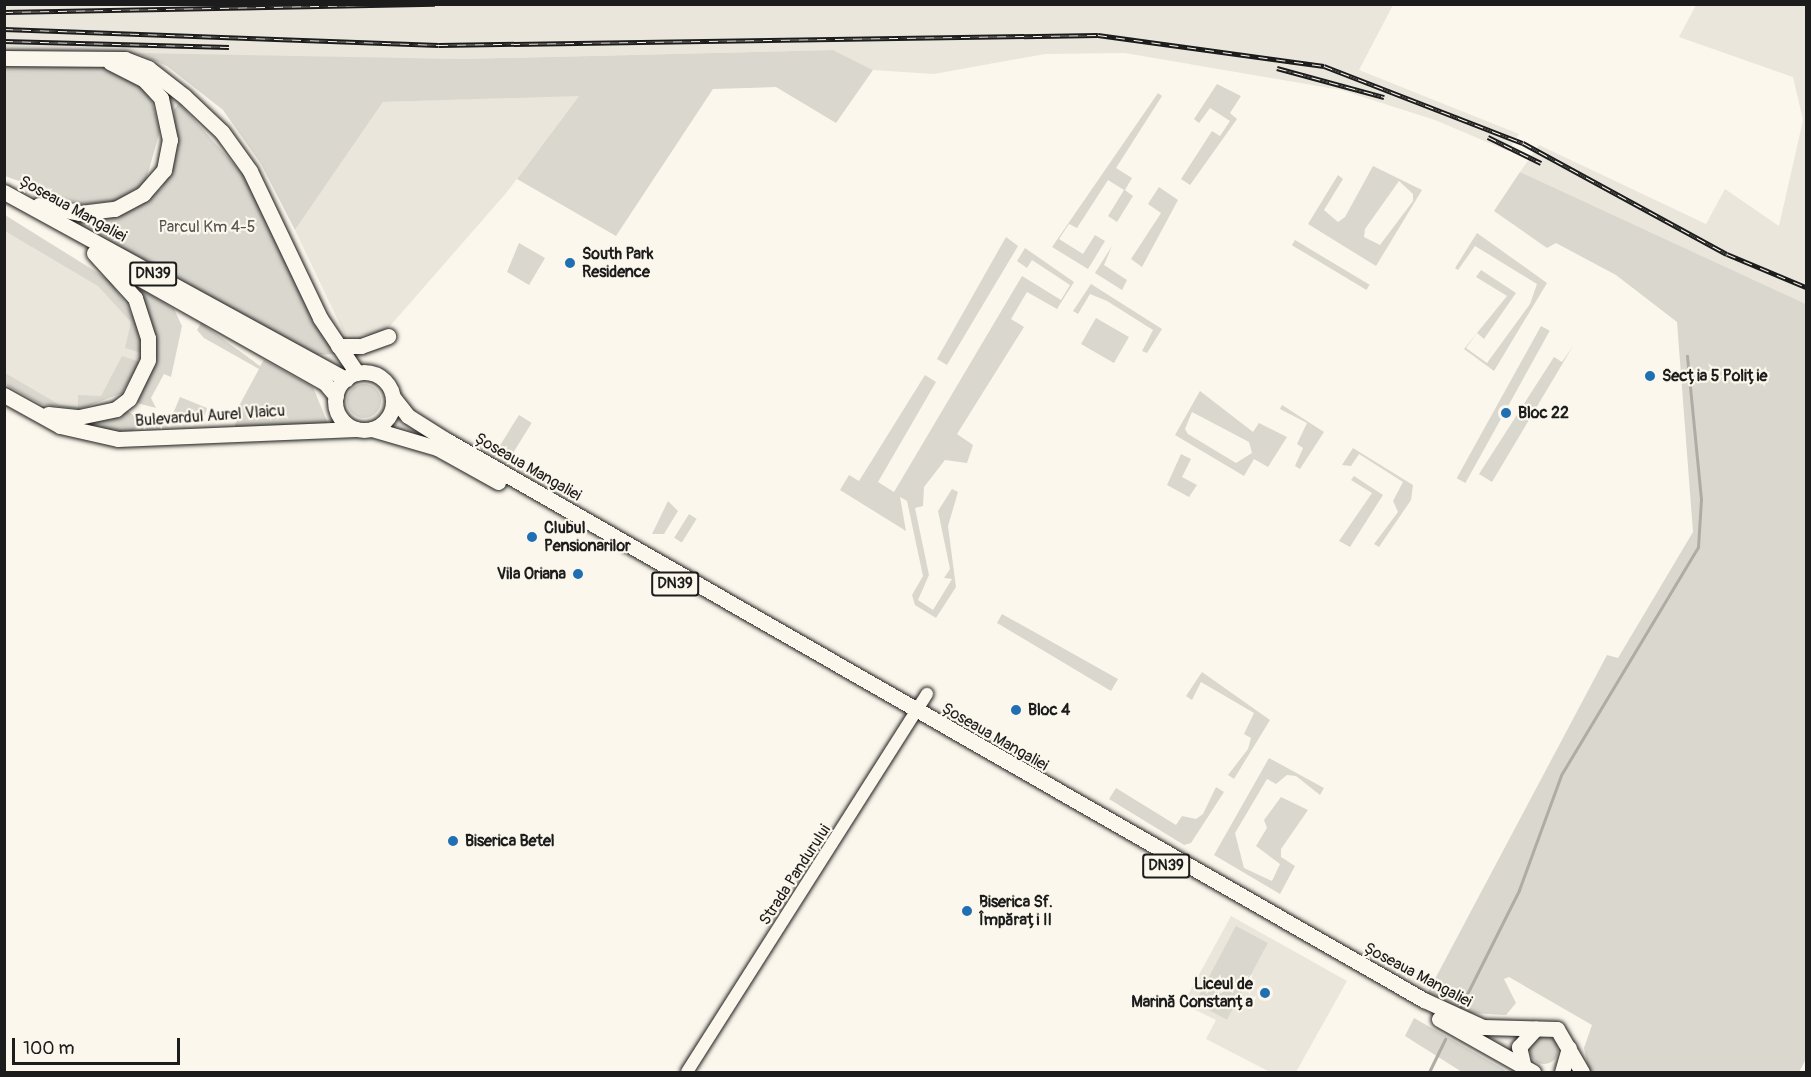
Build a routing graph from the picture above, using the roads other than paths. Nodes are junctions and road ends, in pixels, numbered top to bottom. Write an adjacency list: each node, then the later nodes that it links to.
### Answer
1 (96, 57): 2 (main road); 3 (main road); 4 (main road)
2 (4, 58)
3 (158, 91): 4 (main road); 5 (main road)
4 (184, 96): 9 (main road)
5 (4, 192): 10 (main road, Șoseaua Mangaliei / DN39)
6 (4, 203): 7 (main road, Șoseaua Mangaliei)
7 (94, 253): 12 (main road, Șoseaua Mangaliei); 14 (main road)
8 (388, 336): 9 (main road)
9 (338, 346): 10 (main road)
10 (352, 376): 12 (main road); 13 (main road, DN39)
11 (4, 395): 14 (main road, Bulevardul Aurel Vlaicu)
12 (336, 396): 15 (main road)
13 (393, 397): 15 (main road); 17 (main road, Șoseaua Mangaliei / DN39)
14 (25, 408): 15 (main road, Bulevardul Aurel Vlaicu)
15 (364, 429): 17 (main road, Șoseaua Mangaliei / DN39)
16 (927, 694): 17 (street, Strada Pandurului)
17 (915, 718): 18 (main road, Șoseaua Mangaliei / DN39); 20 (main road, Șoseaua Mangaliei / DN39); 21 (street, Strada Pandurului)
18 (1541, 1026): 19 (main road); 20 (main road, DN39)
19 (1569, 1048): 22 (main road); 23 (main road)
20 (1528, 1070)
21 (687, 1072)
22 (1562, 1072)
23 (1582, 1072)

